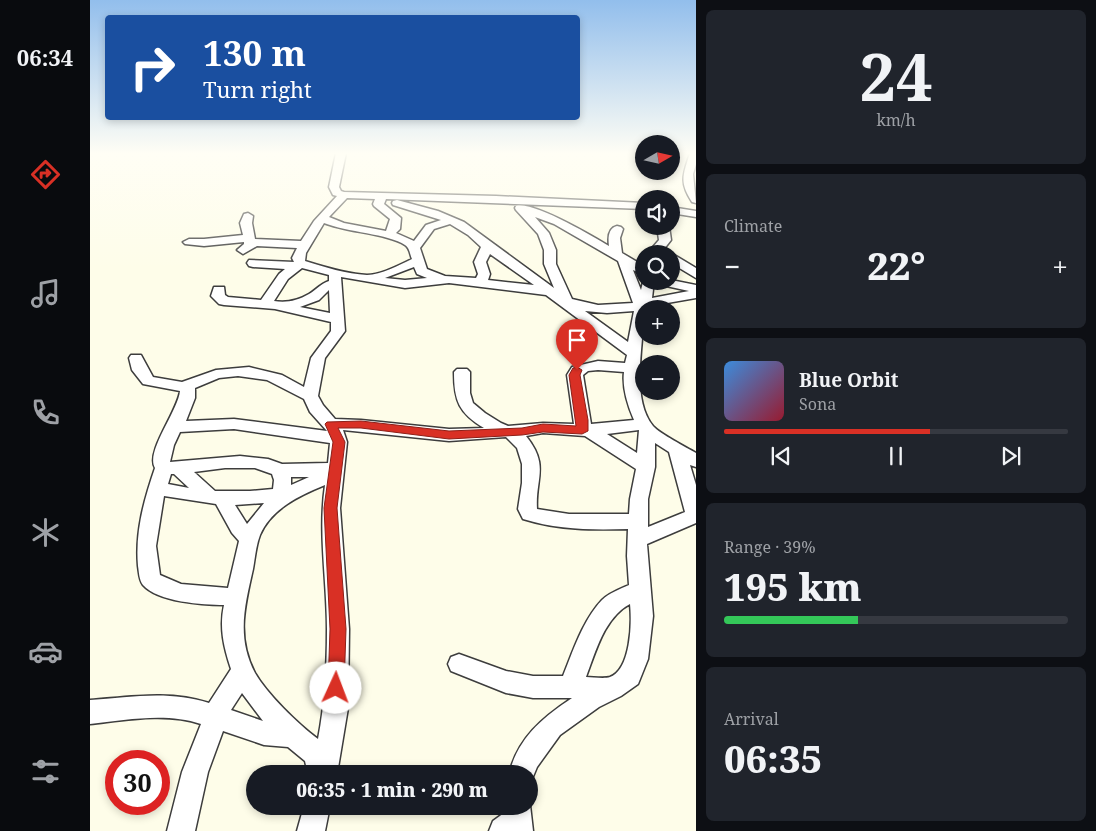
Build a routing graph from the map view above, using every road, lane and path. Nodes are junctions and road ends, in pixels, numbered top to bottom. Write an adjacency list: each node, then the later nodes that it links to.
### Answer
1 (338, 192): 3 (street)
2 (362, 192): 4 (street)
3 (344, 195): 4 (street); 10 (street)
4 (375, 197): 5 (street); 8 (street); 13 (street)
5 (511, 200): 6 (street); 7 (street)
6 (635, 206)
7 (520, 208): 19 (street); 20 (street)
8 (427, 211): 11 (street); 13 (street)
9 (248, 216): 15 (street)
10 (322, 218): 13 (street); 16 (street)
11 (450, 220): 17 (street); 18 (street)
12 (617, 229): 19 (street)
13 (392, 231): 18 (street)
14 (189, 242): 15 (street)
15 (247, 244): 16 (street)
16 (304, 245): 24 (street)
17 (488, 246): 29 (street); 32 (street)
18 (414, 247): 22 (street)
19 (619, 257): 25 (street); 39 (street)
20 (550, 259): 29 (street); 41 (street)
21 (253, 263): 24 (street)
22 (419, 263): 28 (street); 30 (street); 31 (street)
23 (680, 263): 26 (street)
24 (298, 264): 27 (street); 42 (street)
25 (635, 266)
26 (696, 274)
27 (336, 278): 28 (street); 44 (street); 45 (street)
28 (367, 279): 31 (street)
29 (534, 279): 34 (street); 37 (street)
30 (442, 280): 31 (street); 32 (street)
31 (412, 283)
32 (480, 283): 34 (street)
33 (680, 285): 35 (street)
34 (517, 288): 37 (street)
35 (696, 289)
36 (219, 290): 42 (street)
37 (549, 291): 41 (street)
38 (696, 294): 40 (street)
39 (638, 300)
40 (664, 300)
41 (567, 303): 43 (street); 48 (street)
42 (265, 304): 44 (street)
43 (635, 305)
44 (284, 308): 45 (street)
45 (337, 319): 51 (street)
46 (635, 345): 48 (street)
47 (136, 358): 50 (street)
48 (633, 361): 54 (street); 56 (street)
49 (462, 372): 52 (street)
50 (184, 387): 51 (street); 53 (street)
51 (310, 396): 55 (street)
52 (476, 413): 57 (street); 58 (street)
53 (174, 427): 55 (street); 61 (street)
54 (646, 427): 56 (street); 59 (street); 62 (street)
55 (334, 431): 58 (street); 64 (street)
56 (585, 431): 57 (street); 62 (street)
57 (516, 433): 58 (street); 69 (street)
58 (471, 434)
59 (677, 450): 60 (street); 68 (street)
60 (696, 461)
61 (171, 467): 63 (street); 65 (street); 67 (street)
62 (646, 467): 69 (street)
63 (280, 470): 64 (street); 66 (street)
64 (335, 472): 66 (street); 81 (street)
65 (157, 488): 67 (street); 72 (street)
66 (281, 497): 67 (street); 70 (street)
67 (216, 498): 70 (street)
68 (696, 515): 69 (street)
69 (638, 531): 71 (street)
70 (249, 539): 72 (street)
71 (640, 590): 75 (street); 76 (street)
72 (237, 597): 74 (street)
73 (459, 664): 75 (street)
74 (243, 671): 78 (street); 79 (street)
75 (570, 688): 76 (street)
76 (613, 688): 82 (street)
77 (90, 712): 78 (street)
78 (217, 716): 79 (street); 84 (street)
79 (294, 734): 80 (street)
80 (320, 765)
81 (324, 765)
82 (524, 765)
83 (315, 815): 85 (street)
84 (181, 831)
85 (311, 831)

